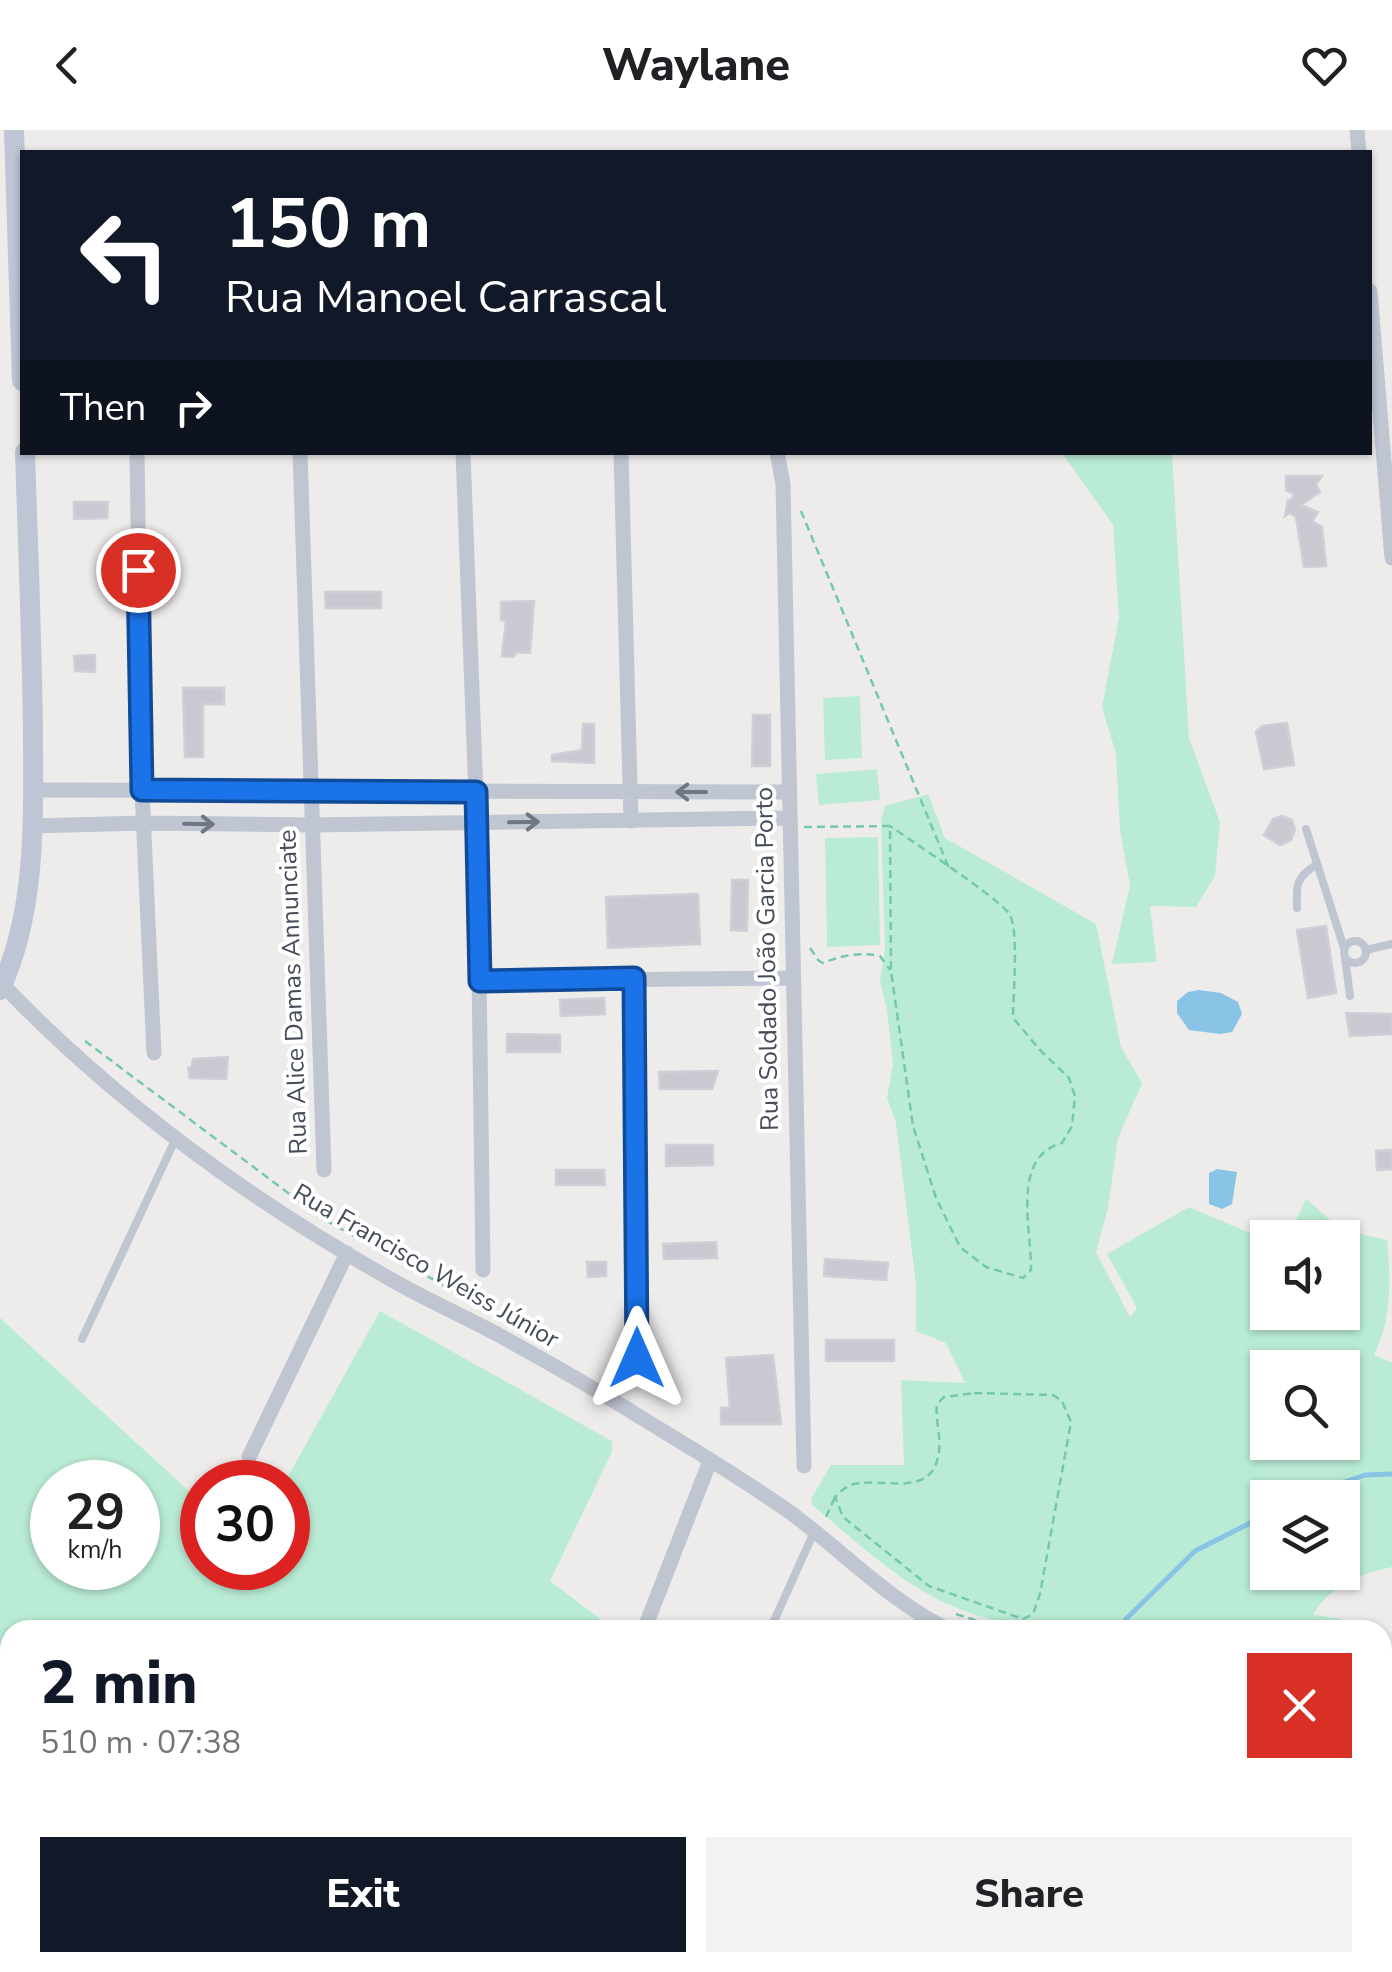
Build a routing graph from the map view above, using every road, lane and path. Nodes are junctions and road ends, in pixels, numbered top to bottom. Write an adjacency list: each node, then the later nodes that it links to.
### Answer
1 (14, 130): 3 (main road)
2 (1372, 301): 4 (street)
3 (20, 318)
4 (1384, 361): 11 (street)
5 (25, 455): 14 (main road)
6 (137, 455): 16 (street)
7 (300, 455): 17 (street, Rua Alice Damas Annunciate)
8 (464, 455): 18 (street)
9 (621, 455): 19 (street)
10 (777, 455): 20 (street, Rua Soldado João Garcia Porto)
11 (1390, 502): 13 (street)
12 (801, 512): 31 (path)
13 (1392, 558)
14 (33, 790): 15 (street); 26 (main road)
15 (110, 790): 16 (street); 25 (street)
16 (142, 790): 17 (street); 21 (street)
17 (311, 791): 18 (street); 27 (street, Rua Alice Damas Annunciate)
18 (476, 792): 19 (street); 23 (street)
19 (631, 792): 20 (street, one-way to 19); 22 (street)
20 (788, 792): 24 (street, Rua Soldado João Garcia Porto)
21 (143, 818): 25 (street); 27 (street, one-way to 27); 43 (street)
22 (632, 820): 23 (street, one-way to 22); 24 (street)
23 (477, 823): 27 (street); 40 (street)
24 (789, 823): 28 (path); 39 (street, Rua Soldado João Garcia Porto)
25 (112, 824): 26 (street)
26 (32, 826): 41 (main road)
27 (312, 826): 45 (street, Rua Alice Damas Annunciate)
28 (890, 826): 31 (path); 37 (path)
29 (1306, 829): 30 (lane)
30 (1316, 865): 32 (lane); 36 (lane)
31 (949, 870): 37 (path)
32 (1296, 908)
33 (806, 941): 37 (path)
34 (1392, 944): 35 (lane)
35 (1366, 950): 36 (lane); 36 (lane)
36 (1344, 953): 42 (lane)
37 (891, 971)
38 (634, 978): 39 (street); 40 (street); 49 (street)
39 (792, 978): 52 (street, Rua Soldado João Garcia Porto)
40 (480, 981): 47 (street)
41 (1, 986): 44 (street, Rua Francisco Weiss Júnior)
42 (1350, 996)
43 (154, 1053)
44 (176, 1138): 46 (street, Rua Francisco Weiss Júnior); 48 (lane)
45 (324, 1170)
46 (347, 1254): 50 (street); 51 (street, Rua Francisco Weiss Júnior)
47 (483, 1270)
48 (82, 1339)
49 (637, 1358)
50 (249, 1456)
51 (710, 1461): 54 (street, Rua Francisco Weiss Júnior); 55 (street)
52 (804, 1466)
53 (834, 1497): 53 (path); 54 (path)
54 (818, 1535): 56 (lane); 57 (street, Rua Francisco Weiss Júnior)
55 (648, 1620)
56 (775, 1620)
57 (928, 1620)

